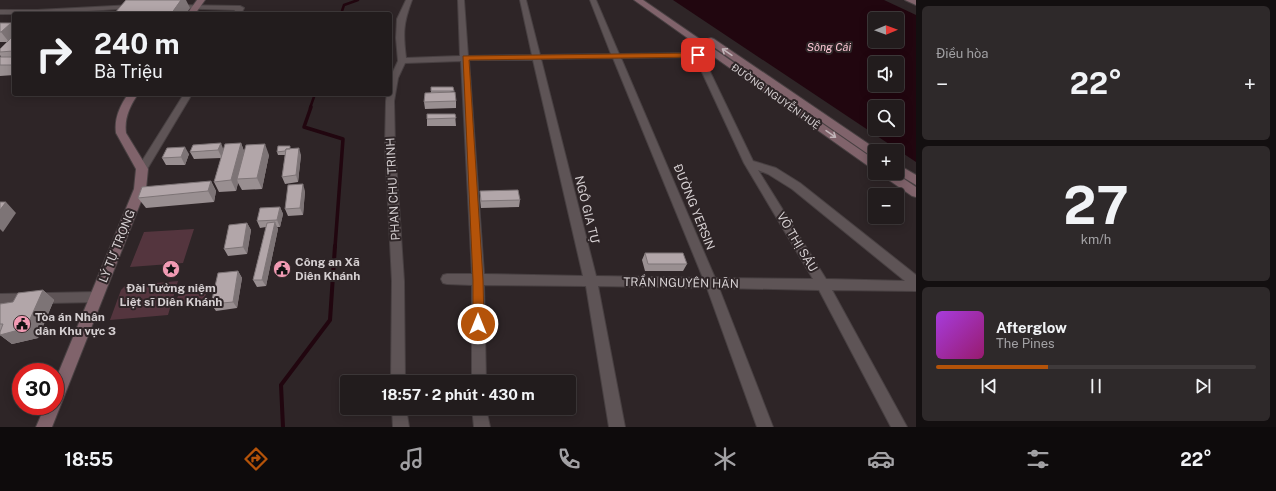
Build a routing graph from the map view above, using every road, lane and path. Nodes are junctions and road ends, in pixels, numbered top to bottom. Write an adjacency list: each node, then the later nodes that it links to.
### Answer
1 (100, 0): 13 (street)
2 (409, 0): 21 (street, PHAN CHU TRINH)
3 (461, 0): 20 (street)
4 (523, 0): 19 (street, NGÔ GIA TỰ)
5 (593, 0): 18 (street, ĐƯỜNG YERSIN)
6 (638, 0): 17 (main road, ĐƯỜNG NGUYỄN HUỆ)
7 (649, 0): 17 (main road, ĐƯỜNG NGUYỄN HUỆ)
8 (909, 0): 10 (main road)
9 (198, 3): 12 (street); 15 (main road); 16 (street)
10 (916, 3)
11 (142, 6): 13 (street)
12 (165, 6)
13 (93, 8): 14 (street)
14 (0, 12)
15 (192, 12)
16 (238, 12)
17 (702, 46): 18 (street); 26 (main road, ĐƯỜNG NGUYỄN HUỆ, one-way to 17); 27 (main road, ĐƯỜNG NGUYỄN HUỆ, one-way to 27); 28 (street, VÕ THỊ SÁU)
18 (617, 55): 19 (street); 38 (street, ĐƯỜNG YERSIN)
19 (537, 57): 20 (street); 36 (street, NGÔ GIA TỰ)
20 (466, 58): 21 (street); 35 (street)
21 (402, 61): 22 (street, PHAN CHU TRINH)
22 (392, 90)
23 (132, 96): 29 (main road)
24 (187, 96): 29 (street)
25 (391, 96): 43 (street, PHAN CHU TRINH)
26 (868, 149)
27 (868, 160)
28 (749, 163): 37 (street); 39 (street, VÕ THỊ SÁU)
29 (142, 169): 41 (main road, LÝ TỰ TRỌNG)
30 (904, 173): 32 (main road)
31 (897, 180): 33 (main road)
32 (916, 181)
33 (916, 193)
34 (447, 279): 35 (street, TRẦN NGUYÊN HÃN)
35 (478, 280): 36 (street, TRẦN NGUYÊN HÃN); 44 (street)
36 (591, 282): 38 (street, TRẦN NGUYÊN HÃN); 50 (street, NGÔ GIA TỰ)
37 (916, 282)
38 (711, 283): 39 (street, TRẦN NGUYÊN HÃN); 51 (street, ĐƯỜNG YERSIN)
39 (823, 285): 40 (street, TRẦN NGUYÊN HÃN); 52 (street, VÕ THỊ SÁU)
40 (916, 286)
41 (97, 297): 42 (street); 45 (main road, LÝ TỰ TRỌNG)
42 (0, 299)
43 (398, 375)
44 (479, 375)
45 (64, 378)
46 (49, 415): 48 (main road)
47 (400, 415): 49 (street)
48 (44, 427)
49 (401, 427)
50 (617, 427)
51 (765, 427)
52 (899, 427)

